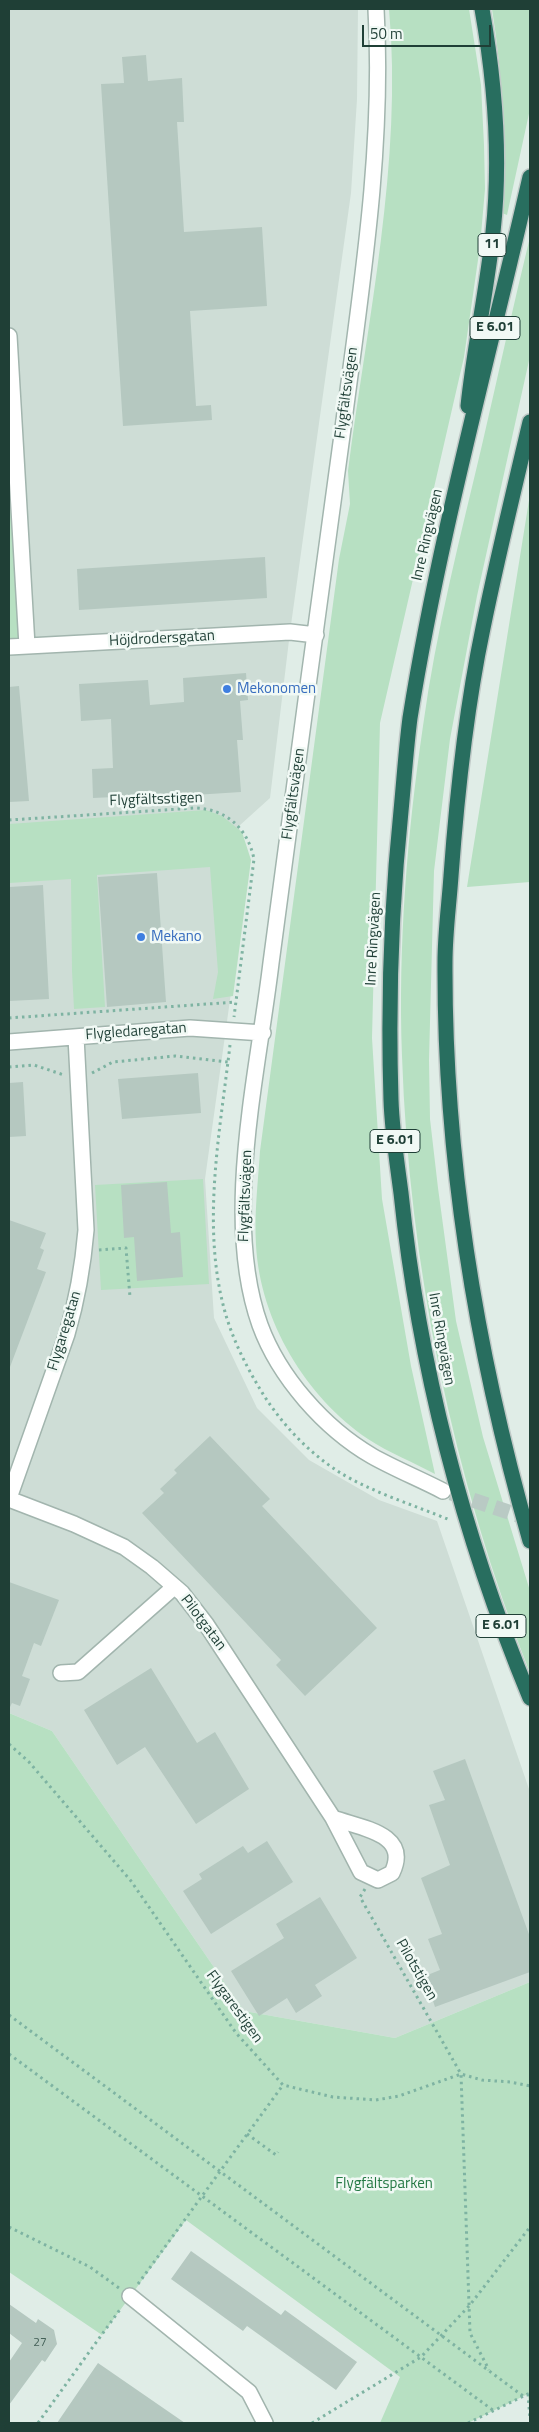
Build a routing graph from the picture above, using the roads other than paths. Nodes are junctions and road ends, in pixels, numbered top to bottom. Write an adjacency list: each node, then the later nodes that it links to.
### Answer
1 (376, 9): 7 (street, Flygfältsvägen)
2 (482, 9): 6 (highway, 11)
3 (530, 177): 6 (highway, Inre Ringvägen / E 6.01)
4 (9, 336): 8 (street)
5 (530, 422): 16 (highway)
6 (459, 479): 19 (highway, Inre Ringvägen / E 6.01)
7 (316, 635): 8 (street, Höjdrodersgatan); 10 (street, Flygfältsvägen)
8 (27, 646): 9 (street, Höjdrodersgatan)
9 (9, 647)
10 (263, 1033): 11 (street, Flygledaregatan); 14 (street, Flygfältsvägen)
11 (76, 1037): 12 (street, Flygledaregatan); 13 (street, Flygaregatan)
12 (9, 1042)
13 (14, 1466): 15 (street, Flygaregatan)
14 (443, 1491)
15 (9, 1498): 17 (street, Pilotgatan)
16 (530, 1541)
17 (174, 1587): 18 (street); 20 (street, Pilotgatan)
18 (61, 1673)
19 (530, 1698)
20 (333, 1818): 20 (street, Pilotgatan)
21 (130, 2296): 22 (street)
22 (265, 2423)

